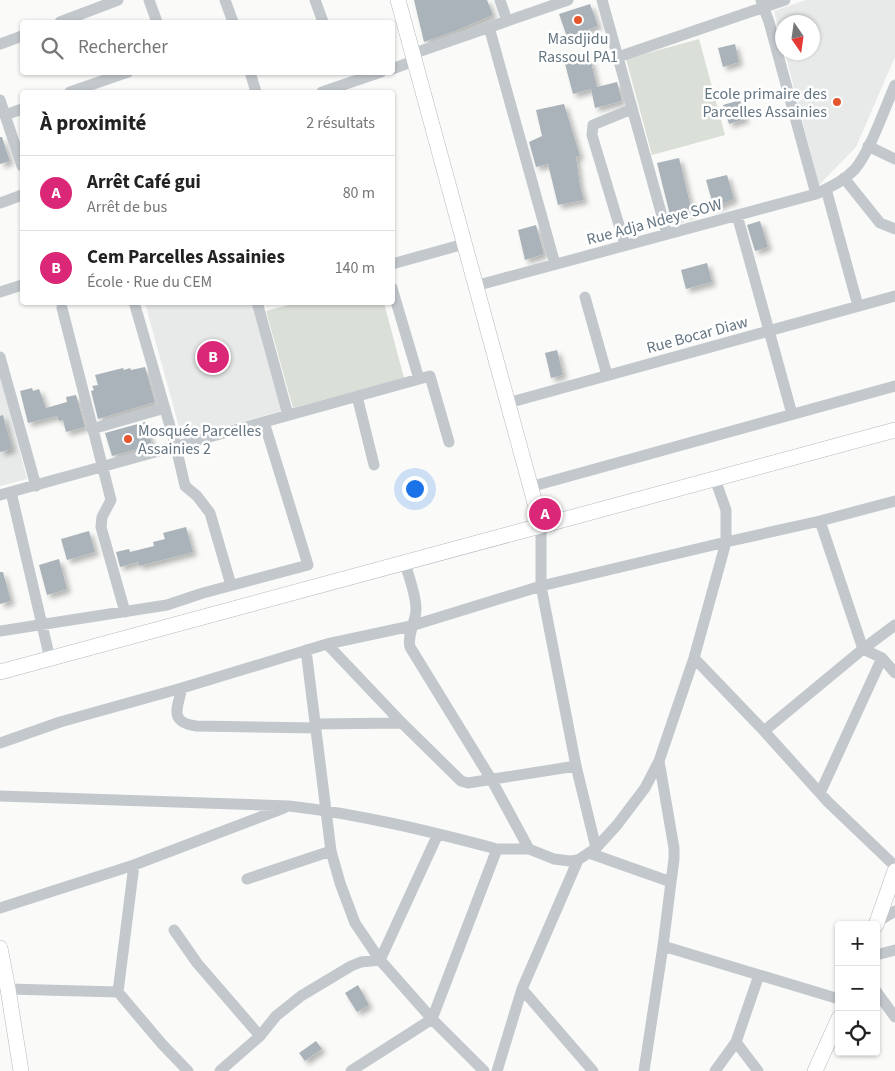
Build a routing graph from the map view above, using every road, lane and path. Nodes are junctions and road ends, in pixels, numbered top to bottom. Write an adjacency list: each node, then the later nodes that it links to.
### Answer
1 (118, 0): 11 (street)
2 (149, 0): 14 (street)
3 (225, 0): 15 (street)
4 (315, 0): 16 (street)
5 (398, 0): 22 (street)
6 (500, 0): 17 (street)
7 (568, 0): 17 (street)
8 (602, 0): 21 (street)
9 (785, 0): 10 (street)
10 (762, 4): 21 (street); 39 (street)
11 (96, 5): 12 (street)
12 (86, 18): 13 (street)
13 (73, 20)
14 (156, 20)
15 (232, 20)
16 (322, 20)
17 (507, 21): 18 (street)
18 (489, 27): 22 (street); 48 (street)
19 (20, 37): 20 (street)
20 (0, 44)
21 (618, 57): 33 (street)
22 (413, 58): 23 (street); 45 (street)
23 (395, 67)
24 (251, 75): 29 (street)
25 (374, 75): 30 (street)
26 (103, 77): 28 (street)
27 (895, 85): 35 (street)
28 (74, 90)
29 (255, 90)
30 (336, 90)
31 (0, 100): 34 (street)
32 (20, 110): 34 (street)
33 (632, 110): 44 (street); 46 (street)
34 (5, 115): 37 (street)
35 (868, 146): 36 (street); 38 (street)
36 (895, 159)
37 (20, 160)
38 (842, 180): 39 (street, Rue Adja Ndeye SOW); 43 (street)
39 (821, 192): 42 (street, Rue Adja Ndeye SOW); 57 (street)
40 (20, 196): 41 (street)
41 (0, 203)
42 (738, 215): 44 (street, Rue Adja Ndeye SOW); 59 (street)
43 (895, 229)
44 (667, 234): 46 (street, Rue Adja Ndeye SOW)
45 (464, 244): 47 (street); 50 (street)
46 (624, 245): 48 (street, Rue Adja Ndeye SOW)
47 (395, 263)
48 (555, 264): 50 (street, Rue Adja Ndeye SOW)
49 (20, 286): 51 (street)
50 (475, 286): 65 (street)
51 (0, 292)
52 (895, 296): 57 (street, Rue Bocar Diaw)
53 (585, 297): 61 (street)
54 (395, 298): 62 (street)
55 (135, 305): 66 (street)
56 (258, 305): 68 (street)
57 (858, 306): 59 (street, Rue Bocar Diaw)
58 (62, 308): 70 (street)
59 (769, 331): 61 (street, Rue Bocar Diaw); 67 (street)
60 (0, 357): 77 (street)
61 (608, 375): 65 (street, Rue Bocar Diaw)
62 (419, 379): 64 (street); 72 (street)
63 (895, 386): 67 (street)
64 (357, 396): 68 (street); 74 (street)
65 (508, 403): 78 (street)
66 (165, 408): 70 (street); 73 (street)
67 (792, 414): 78 (street)
68 (288, 415): 69 (street)
69 (264, 422): 73 (street); 85 (street)
70 (92, 428): 75 (street)
71 (895, 430): 76 (street)
72 (449, 442)
73 (176, 446): 75 (street); 85 (street)
74 (374, 465)
75 (102, 467): 77 (street); 87 (street)
76 (715, 479): 82 (street); 83 (street)
77 (36, 486): 79 (street)
78 (530, 487): 82 (street)
79 (6, 494): 88 (street)
80 (895, 501): 81 (street)
81 (820, 521): 83 (street); 93 (street)
82 (541, 525): 84 (street); 86 (street)
83 (726, 542): 86 (street); 95 (street)
84 (405, 564): 90 (street); 97 (street)
85 (231, 585): 87 (street)
86 (541, 586): 90 (street); 106 (street)
87 (125, 612): 88 (street)
88 (42, 624): 91 (street); 97 (street)
89 (895, 625): 93 (street)
90 (411, 626): 92 (street); 107 (street)
91 (0, 631)
92 (327, 644): 94 (street); 101 (street)
93 (863, 649): 96 (street); 103 (street)
94 (306, 650): 100 (street); 102 (street)
95 (694, 658): 103 (street); 105 (street)
96 (882, 658): 99 (street); 108 (street)
97 (50, 659): 98 (street)
98 (0, 672)
99 (895, 673)
100 (182, 688): 102 (street); 104 (street)
101 (402, 723): 102 (street); 107 (street)
102 (316, 726): 111 (street)
103 (764, 731): 108 (street)
104 (0, 743)
105 (659, 761): 115 (street); 122 (street)
106 (576, 766): 107 (street); 115 (street)
107 (491, 779): 114 (street)
108 (820, 793): 119 (street)
109 (0, 796): 110 (street)
110 (289, 806): 111 (street); 118 (street)
111 (326, 810): 112 (street); 116 (street)
112 (438, 834): 113 (street); 132 (street)
113 (497, 849): 114 (street); 140 (street)
114 (529, 849): 117 (street)
115 (593, 850): 117 (street); 122 (street)
116 (331, 851): 121 (street); 132 (street)
117 (578, 860): 135 (street)
118 (134, 865): 123 (street); 136 (street)
119 (895, 866)
120 (895, 871): 125 (street)
121 (246, 880)
122 (671, 882): 128 (street)
123 (0, 908)
124 (895, 911): 126 (street)
125 (877, 921)
126 (879, 921)
127 (174, 930): 142 (street)
128 (663, 946): 133 (street); 151 (street)
129 (0, 948): 134 (street)
130 (895, 950): 131 (street)
131 (880, 954)
132 (380, 960): 140 (street); 142 (street)
133 (759, 975): 138 (street); 143 (street)
134 (8, 989): 136 (street); 144 (street)
135 (522, 989): 149 (street); 150 (street)
136 (118, 992): 145 (street)
137 (880, 996): 139 (street)
138 (835, 998)
139 (895, 1017)
140 (432, 1019): 147 (street); 148 (street)
141 (835, 1027): 154 (street)
142 (260, 1036): 146 (street)
143 (736, 1042): 152 (street); 153 (street)
144 (20, 1071)
145 (188, 1071)
146 (220, 1071)
147 (351, 1071)
148 (484, 1071)
149 (497, 1071)
150 (592, 1071)
151 (644, 1071)
152 (716, 1071)
153 (758, 1071)
154 (815, 1071)

